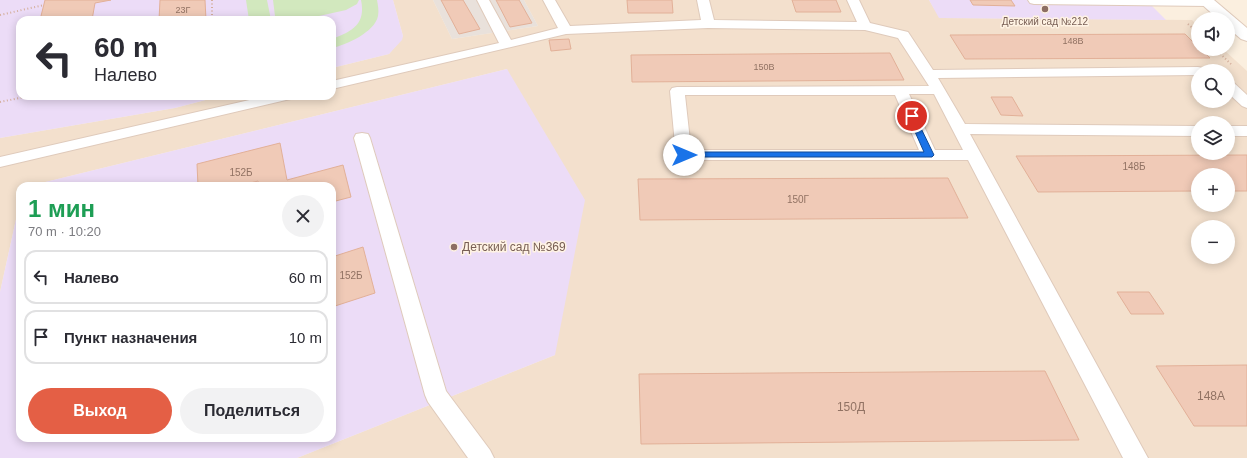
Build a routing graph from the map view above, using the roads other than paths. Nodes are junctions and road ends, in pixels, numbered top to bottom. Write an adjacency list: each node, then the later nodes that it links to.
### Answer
1 (483, 0): 13 (lane)
2 (549, 0): 11 (lane)
3 (703, 0): 8 (lane)
4 (853, 0): 10 (lane)
5 (1034, 0): 6 (lane)
6 (1207, 1): 7 (street)
7 (1220, 12)
8 (708, 24): 10 (lane); 11 (lane)
9 (1235, 25): 12 (street)
10 (866, 26): 15 (lane)
11 (566, 30): 13 (lane)
12 (1247, 36)
13 (508, 46): 16 (lane)
14 (1191, 71): 15 (lane)
15 (929, 74): 18 (lane)
16 (336, 84)
17 (900, 90): 18 (lane); 27 (lane); 27 (lane)
18 (939, 90): 22 (lane)
19 (1235, 92): 21 (lane)
20 (269, 100): 29 (lane)
21 (1247, 103)
22 (961, 129): 23 (lane); 28 (lane)
23 (1191, 131)
24 (1235, 131): 25 (lane)
25 (1247, 131)
26 (362, 138): 30 (lane)
27 (930, 155): 28 (lane)
28 (974, 155): 31 (lane)
29 (0, 162)
30 (482, 458)
31 (1136, 458)

